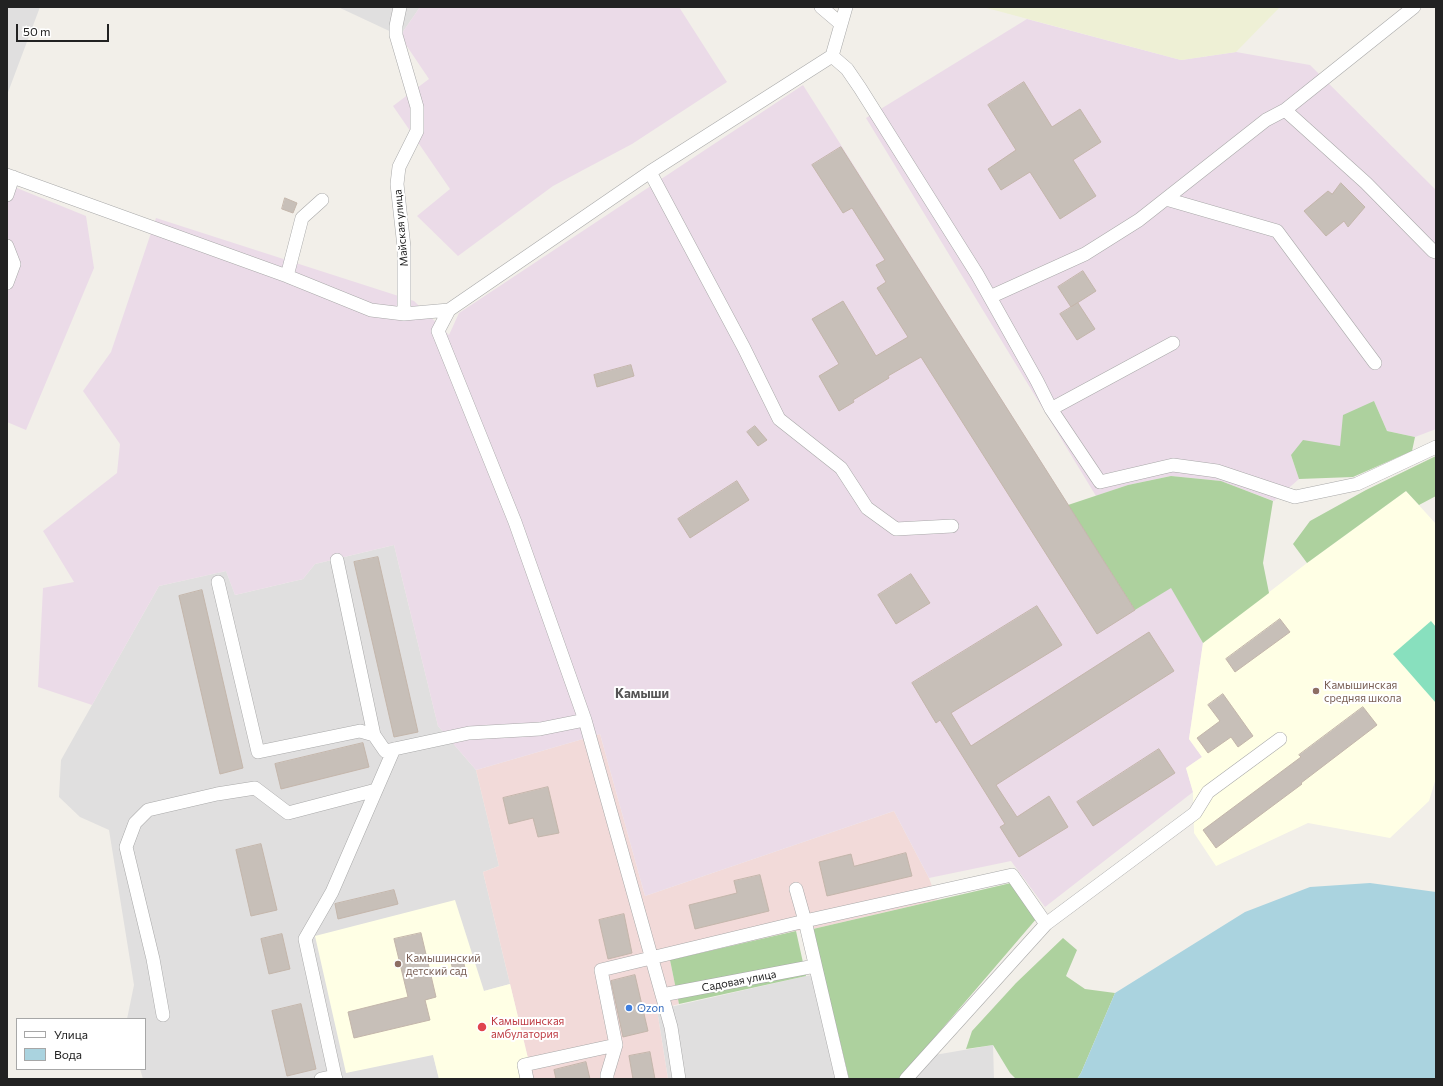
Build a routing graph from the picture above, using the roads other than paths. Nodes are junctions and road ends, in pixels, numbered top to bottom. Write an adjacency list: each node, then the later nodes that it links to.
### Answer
1 (400, 7): 19 (street, Майская улица)
2 (821, 7): 5 (street)
3 (846, 7): 5 (street)
4 (1414, 7): 7 (street)
5 (841, 24): 6 (street)
6 (832, 56): 8 (street); 17 (street)
7 (1285, 110): 11 (street); 14 (street)
8 (650, 172): 18 (street); 24 (street)
9 (10, 176): 10 (street); 15 (street)
10 (7, 195)
11 (1166, 199): 17 (street); 21 (street)
12 (322, 200): 15 (street)
13 (7, 246): 16 (street)
14 (1436, 252)
15 (286, 276): 19 (street)
16 (7, 283)
17 (990, 297): 22 (street)
18 (449, 310): 19 (street); 27 (street)
19 (404, 314)
20 (1173, 343): 22 (street)
21 (1375, 363)
22 (1051, 409): 23 (street)
23 (1436, 447)
24 (952, 526)
25 (337, 560): 28 (street)
26 (218, 582): 28 (street)
27 (585, 720): 30 (street); 35 (street)
28 (374, 735): 30 (street)
29 (1280, 738): 34 (street)
30 (394, 749): 31 (street)
31 (376, 790): 38 (street); 40 (street)
32 (796, 890): 33 (street)
33 (805, 921): 34 (street); 35 (street); 36 (street)
34 (1046, 924): 46 (street)
35 (652, 957): 37 (street); 39 (street)
36 (815, 966): 37 (street, Садовая улица); 45 (street)
37 (662, 995): 44 (street)
38 (163, 1016)
39 (616, 1044): 42 (street); 43 (street)
40 (336, 1077): 41 (street)
41 (321, 1079)
42 (527, 1079)
43 (608, 1079)
44 (679, 1079)
45 (842, 1079)
46 (906, 1079)

